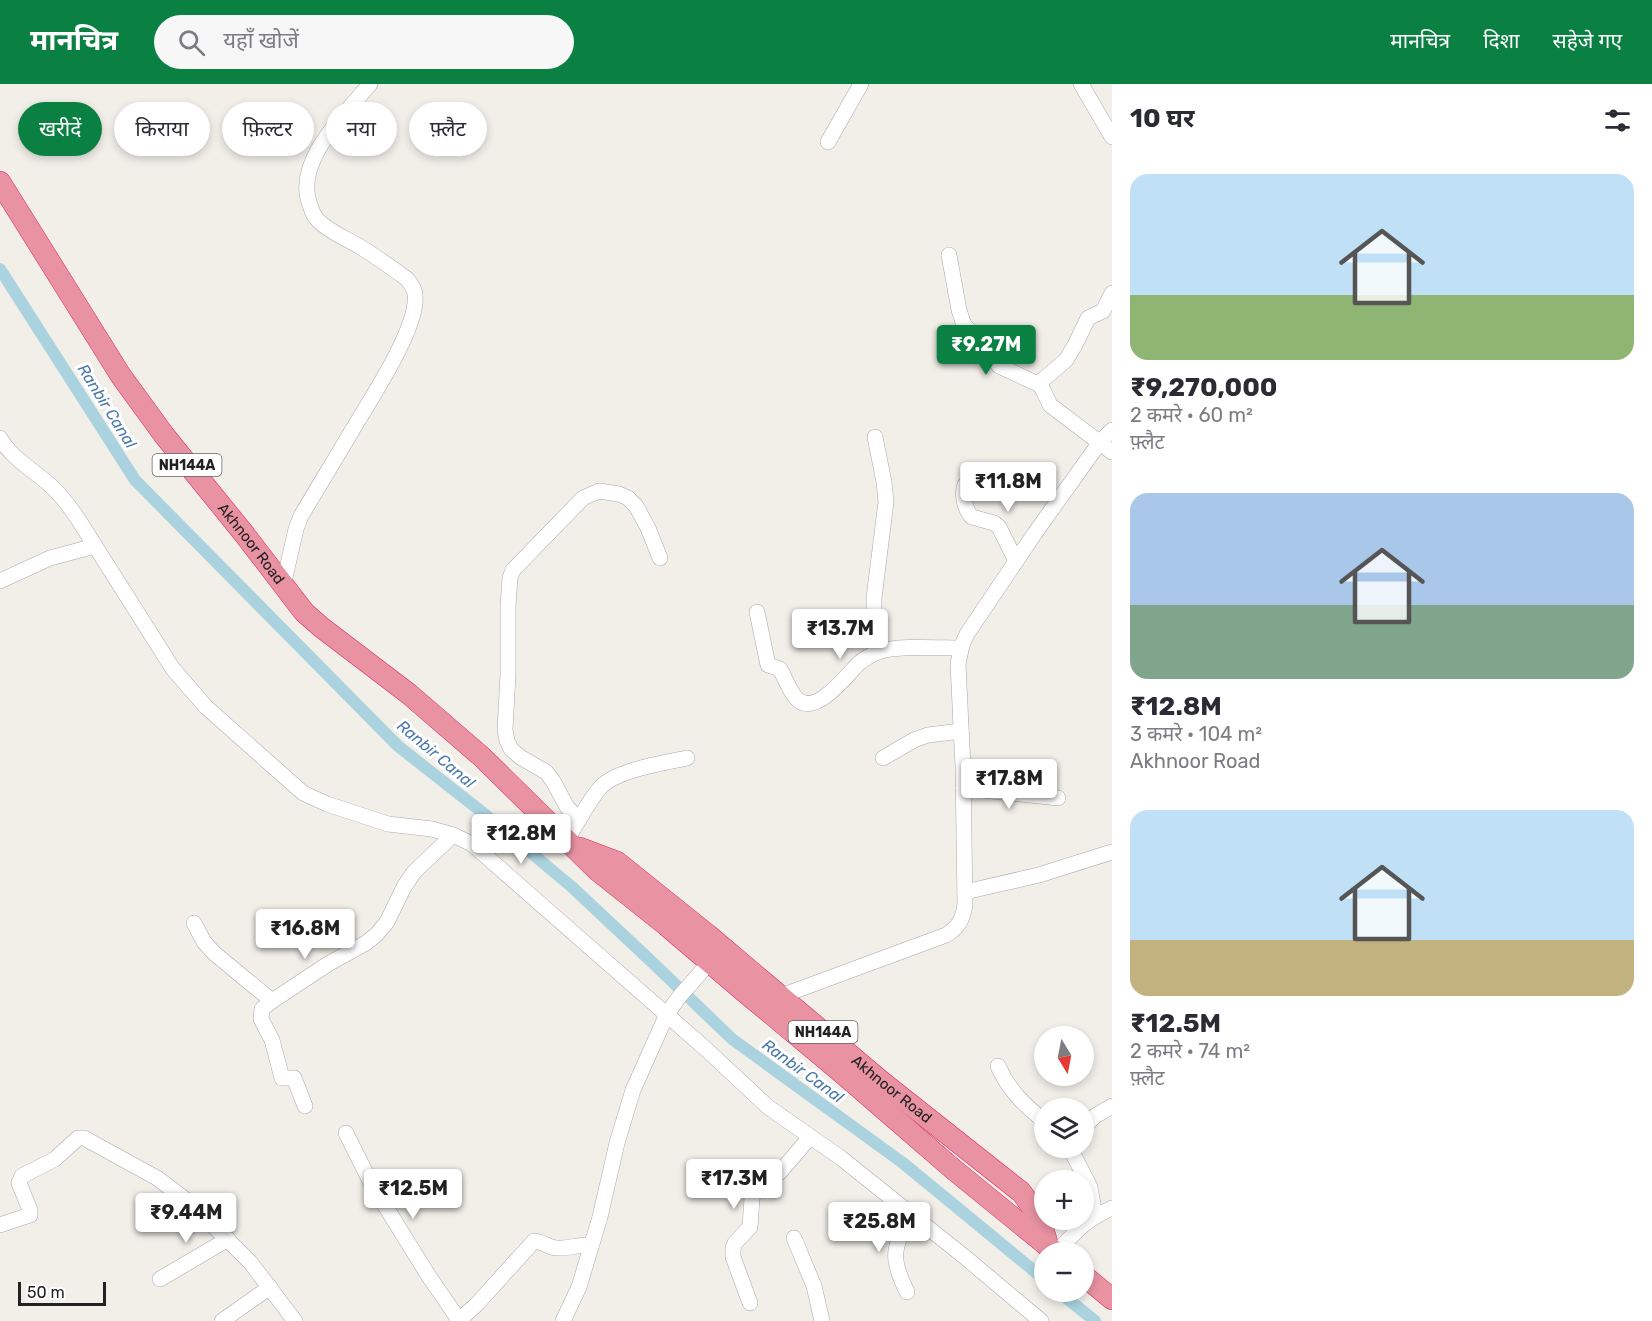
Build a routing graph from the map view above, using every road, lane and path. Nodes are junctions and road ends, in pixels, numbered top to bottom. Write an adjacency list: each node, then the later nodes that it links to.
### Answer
1 (370, 84): 19 (street)
2 (861, 84): 5 (street)
3 (1081, 84): 4 (street)
4 (1112, 137)
5 (828, 142)
6 (0, 182): 19 (highway, Akhnoor Road / NH144A)
7 (949, 255): 9 (street)
8 (1112, 293): 9 (street)
9 (1038, 384): 13 (street)
10 (1112, 430): 13 (street)
11 (875, 437): 22 (street)
12 (0, 440): 15 (street)
13 (1106, 447): 17 (street)
14 (990, 479): 17 (street)
15 (95, 546): 18 (street); 29 (street)
16 (660, 558): 28 (street)
17 (1016, 561): 21 (street)
18 (0, 581)
19 (283, 586): 30 (highway, Akhnoor Road / NH144A)
20 (758, 612): 22 (street)
21 (961, 648): 22 (street); 23 (street)
22 (881, 651)
23 (961, 731): 25 (street); 26 (street)
24 (687, 758): 28 (street)
25 (883, 758)
26 (963, 788): 27 (street); 32 (street)
27 (1058, 798)
28 (579, 820): 30 (street)
29 (453, 835): 36 (street); 37 (street)
30 (569, 842): 34 (highway, Akhnoor Road / NH144A); 35 (highway, Akhnoor Road / NH144A)
31 (1112, 852): 32 (street)
32 (965, 892): 35 (street)
33 (194, 923): 36 (street)
34 (710, 962): 37 (street); 52 (highway, Akhnoor Road / NH144A)
35 (781, 996): 53 (highway, Akhnoor Road / NH144A)
36 (272, 1001): 39 (street)
37 (666, 1014): 44 (street); 55 (street)
38 (998, 1066): 41 (street)
39 (305, 1106)
40 (1112, 1106): 42 (street)
41 (1034, 1113)
42 (1094, 1117)
43 (346, 1133): 62 (street)
44 (810, 1137): 47 (street); 61 (street)
45 (1075, 1158): 48 (street)
46 (1112, 1208): 48 (street)
47 (910, 1214): 59 (street); 67 (street)
48 (1095, 1216): 54 (street)
49 (0, 1225): 51 (street)
50 (794, 1238): 66 (street)
51 (228, 1239): 56 (street); 58 (street)
52 (1043, 1242)
53 (1050, 1242)
54 (1062, 1242)
55 (591, 1245): 62 (street); 65 (street)
56 (160, 1279)
57 (1094, 1284): 60 (highway)
58 (270, 1287): 63 (street); 64 (street)
59 (907, 1292)
60 (1112, 1299)
61 (750, 1303)
62 (459, 1320)
63 (222, 1321)
64 (295, 1321)
65 (563, 1321)
66 (822, 1321)
67 (1041, 1321)

